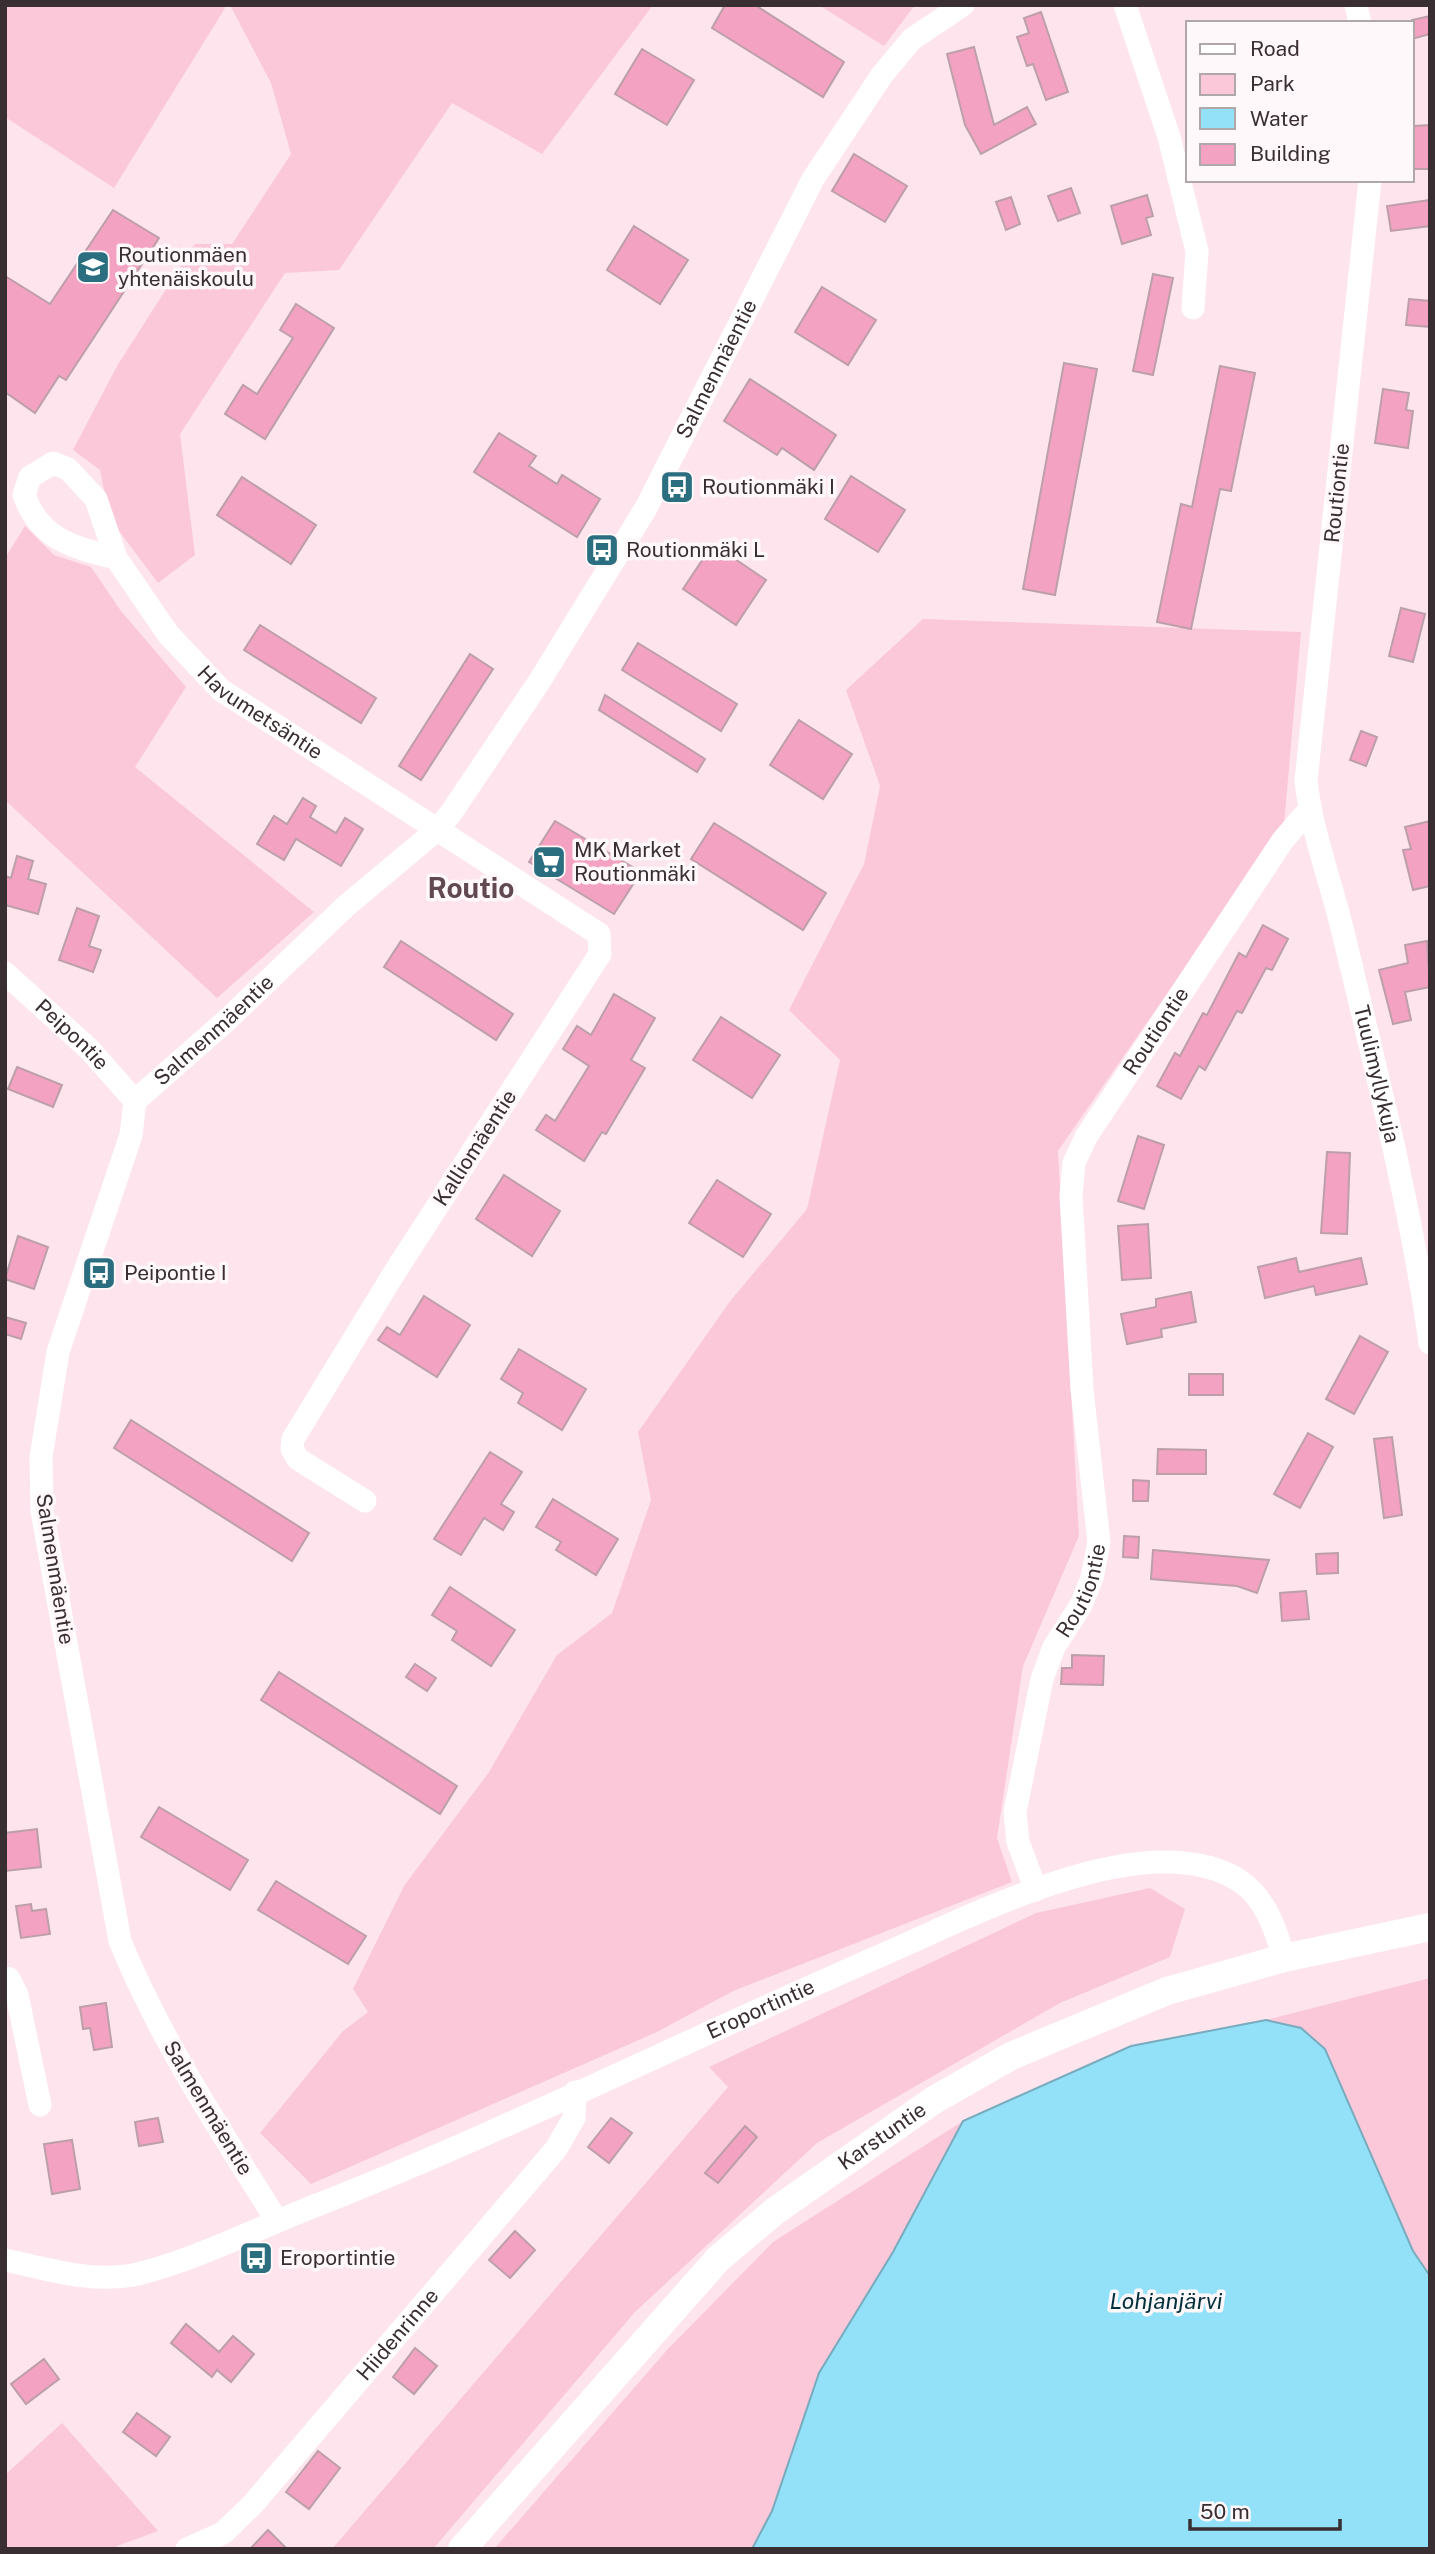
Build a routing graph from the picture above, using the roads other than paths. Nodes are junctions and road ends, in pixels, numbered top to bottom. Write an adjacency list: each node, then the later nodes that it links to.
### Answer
1 (963, 5): 7 (street, Salmenmäentie)
2 (1125, 5): 4 (street)
3 (1370, 182): 6 (street, Routiontie)
4 (1194, 308)
5 (116, 558): 7 (street, Havumetsäntie)
6 (1309, 810): 10 (street, Tuulimyllykuja); 12 (street, Routiontie)
7 (438, 829): 9 (street, Salmenmäentie); 11 (street, Kalliomäentie)
8 (5, 973): 9 (street, Peipontie)
9 (135, 1101): 18 (street, Salmenmäentie)
10 (1430, 1343)
11 (365, 1501)
12 (1036, 1890): 14 (street, Eroportintie); 16 (street, Eroportintie)
13 (1430, 1927): 14 (main road, Karstuntie)
14 (1284, 1958): 21 (main road, Karstuntie)
15 (5, 1978): 17 (street)
16 (575, 2092): 18 (street, Eroportintie); 20 (street, Hiidenrinne)
17 (40, 2105)
18 (276, 2221): 19 (street, Eroportintie)
19 (5, 2260)
20 (187, 2549)
21 (462, 2549)

